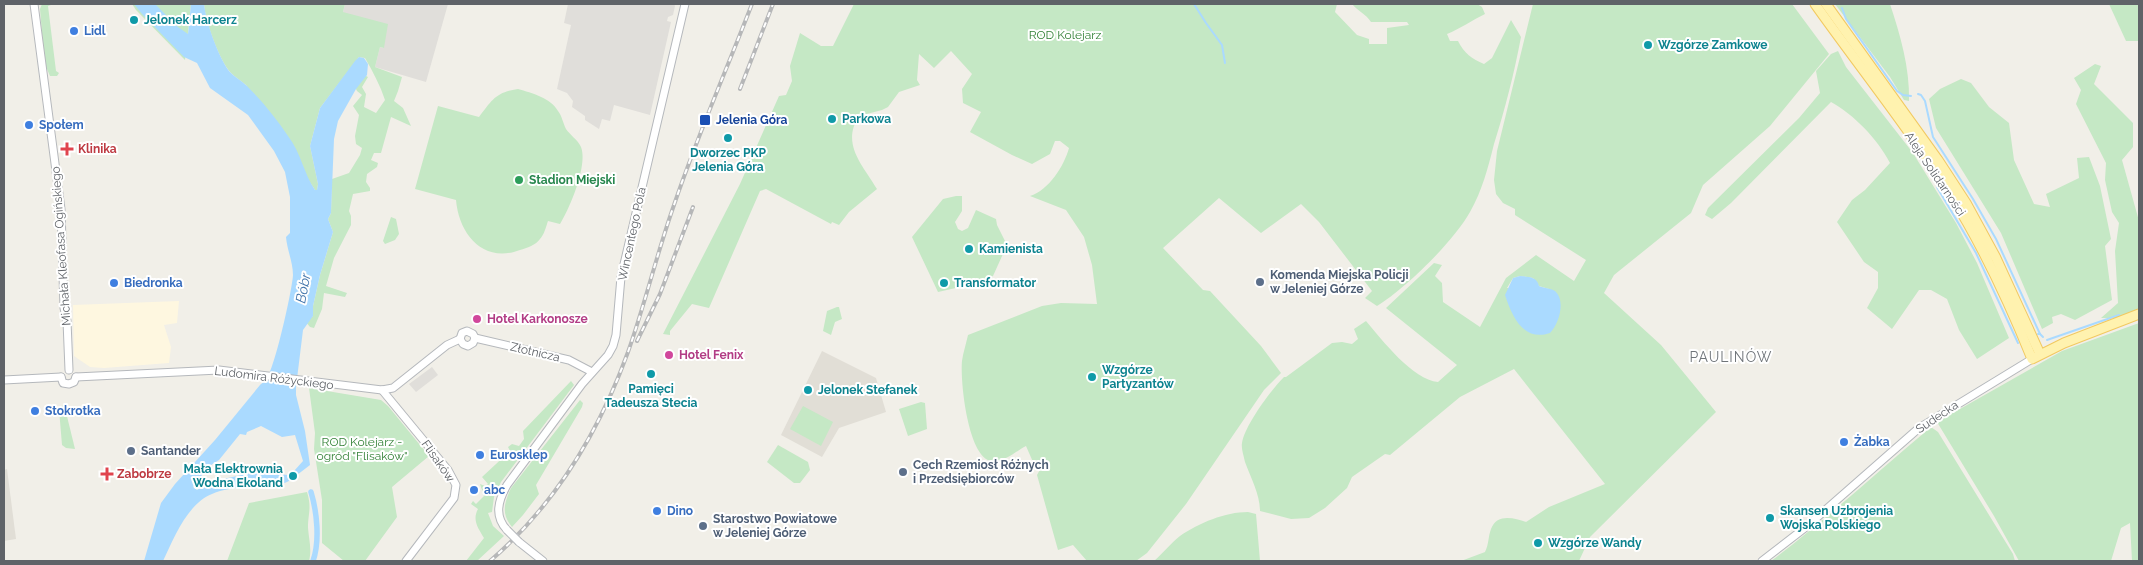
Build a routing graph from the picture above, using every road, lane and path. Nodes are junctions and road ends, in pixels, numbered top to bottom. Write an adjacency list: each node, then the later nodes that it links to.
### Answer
1 (34, 4): 8 (street, Michała Kleofasa Ogińskiego)
2 (685, 4): 9 (street, Wincentego Pola)
3 (1815, 4): 7 (main road, Aleja Solidarności)
4 (1826, 4): 6 (main road, Aleja Solidarności)
5 (2139, 314): 6 (main road, Sudecka)
6 (2040, 354): 7 (main road, Sudecka)
7 (2032, 359): 16 (street, Sudecka)
8 (69, 370): 10 (street); 11 (street)
9 (592, 372): 13 (street, Złotnicza); 15 (street, Wincentego Pola, bridge)
10 (76, 376): 11 (street); 13 (street, Ludomira Różyckiego)
11 (61, 377): 12 (street)
12 (4, 380)
13 (382, 390): 14 (street, Flisaków)
14 (406, 561)
15 (543, 561)
16 (1762, 561)

